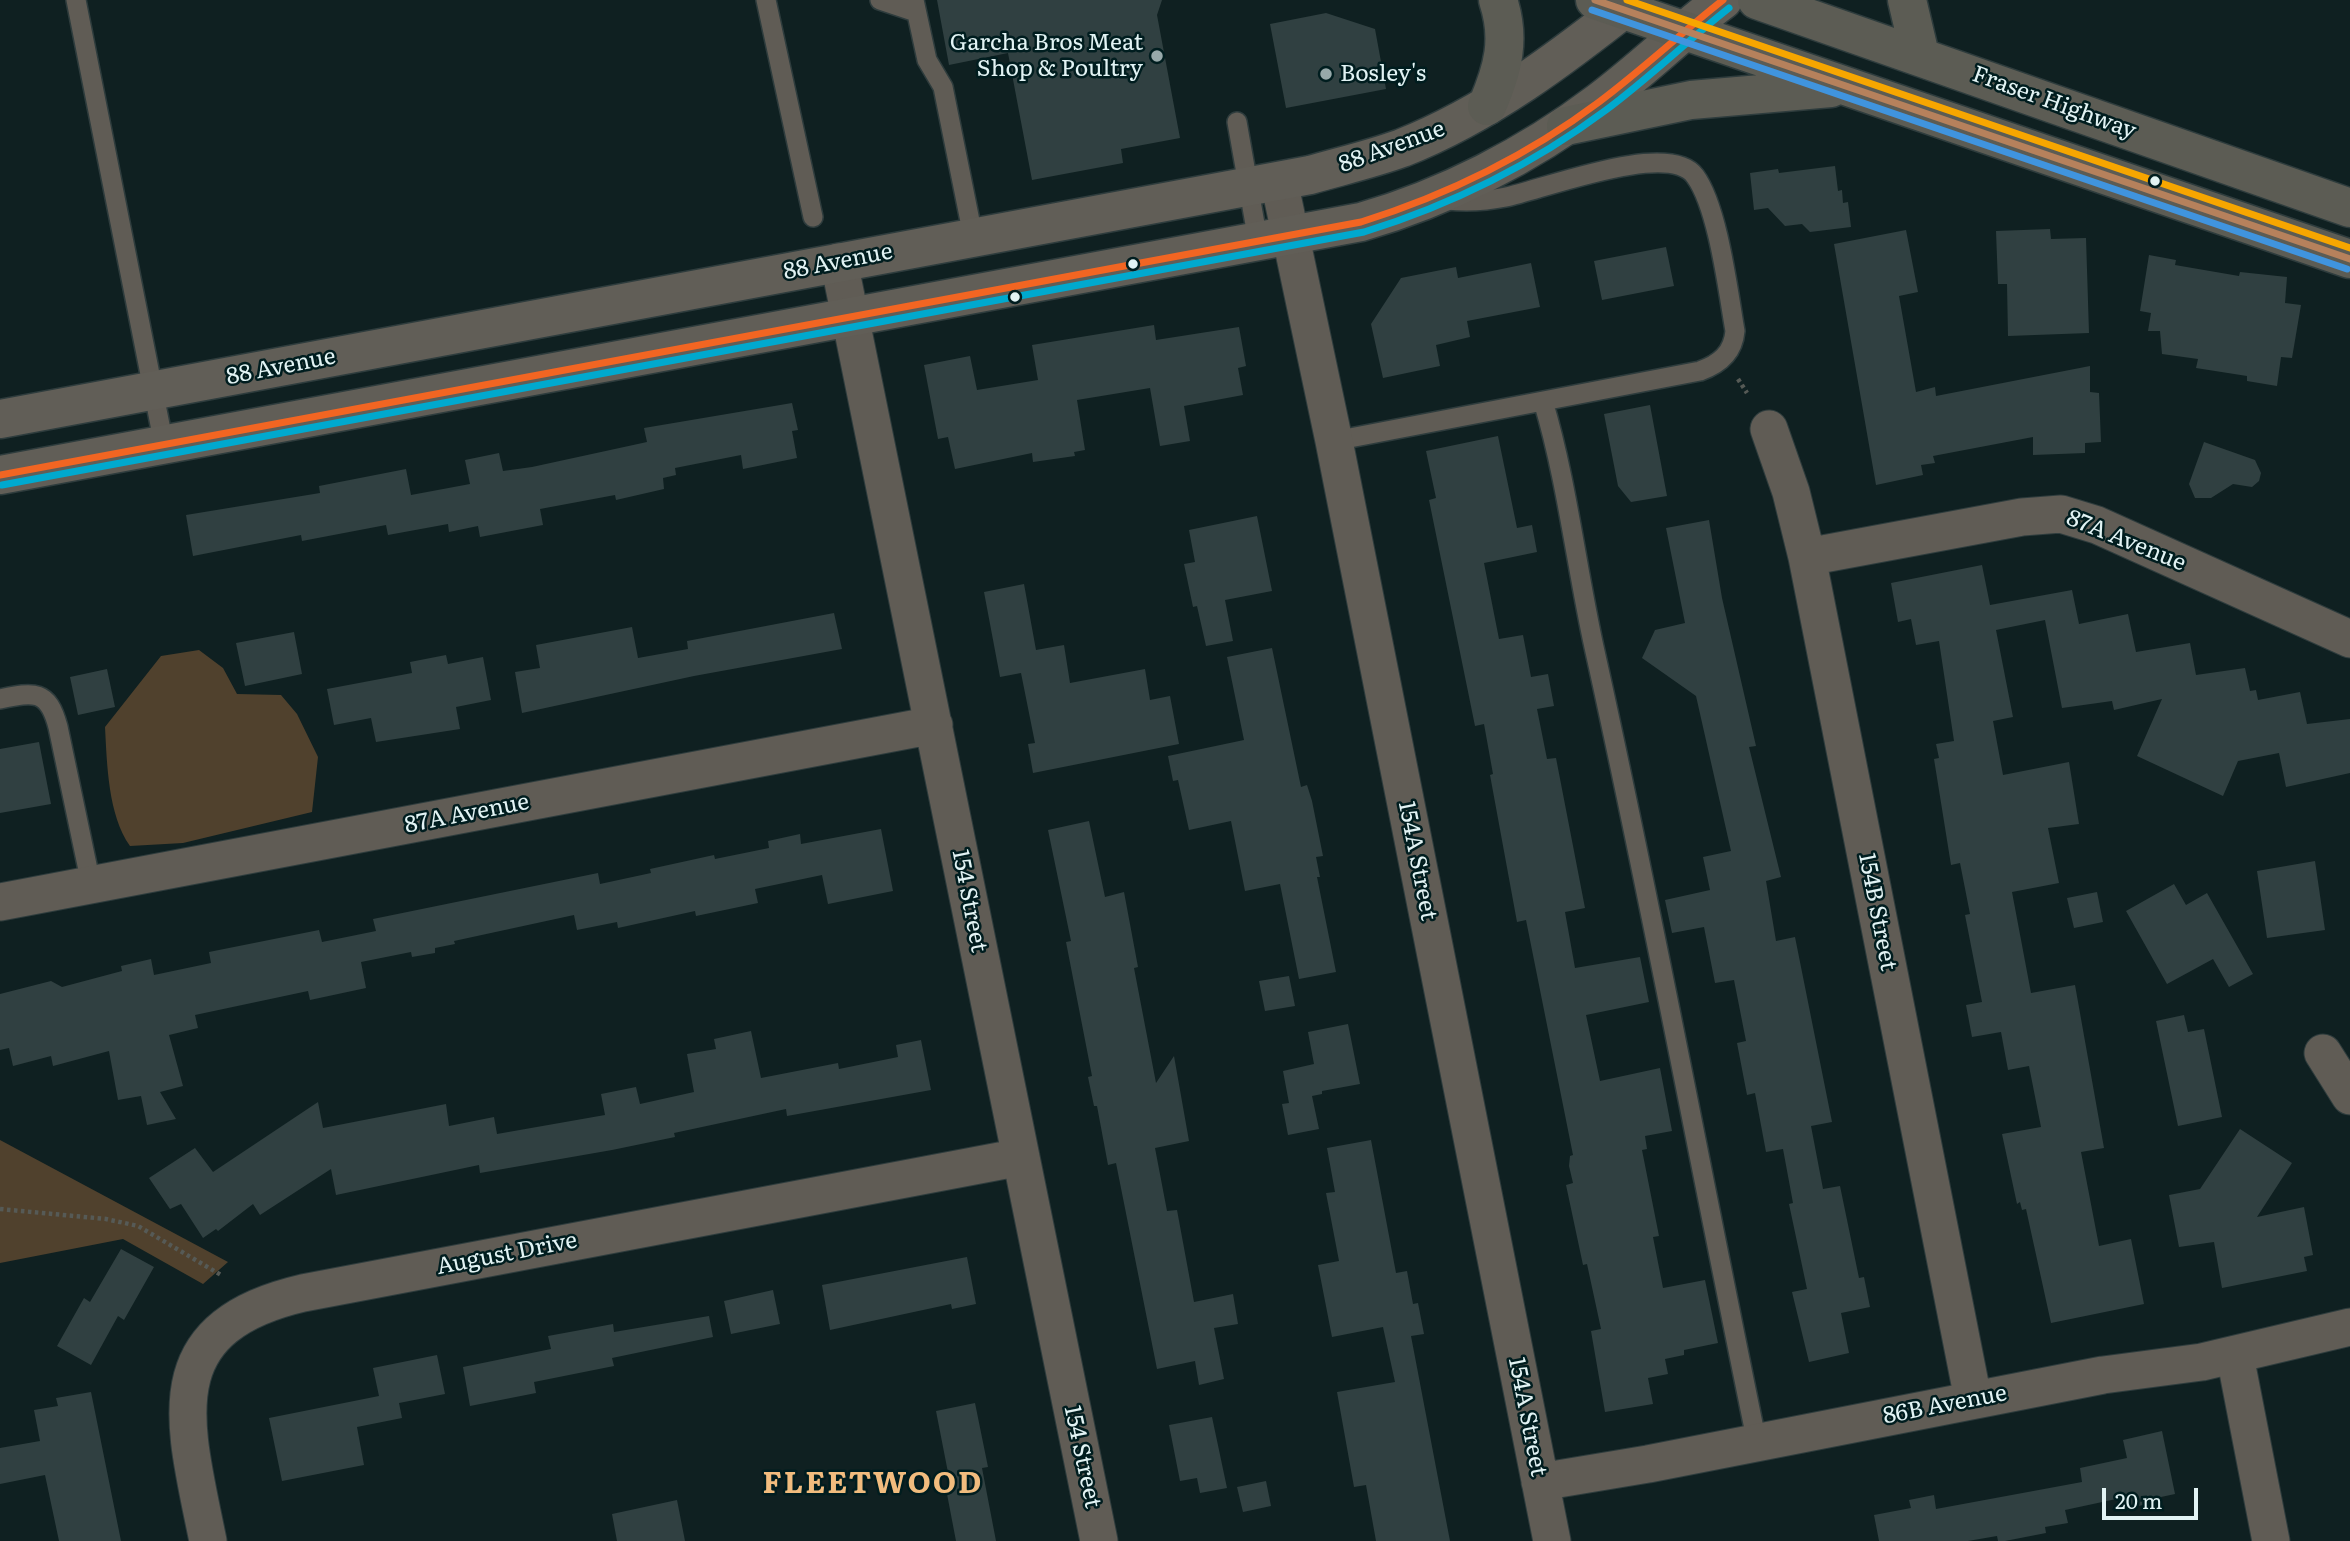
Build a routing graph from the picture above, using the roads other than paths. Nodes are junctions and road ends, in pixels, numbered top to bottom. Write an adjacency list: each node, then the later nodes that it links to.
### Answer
1 (76, 0): 27 (lane)
2 (766, 0): 21 (lane)
3 (880, 0): 9 (lane)
4 (1498, 0): 13 (main road)
5 (1723, 0): 10 (main road)
6 (1757, 0): 11 (main road, Fraser Highway)
7 (1907, 0): 11 (main road)
8 (1617, 3): 10 (main road); 13 (main road, 88 Avenue)
9 (915, 6): 22 (lane)
10 (1683, 30): 12 (main road); 15 (main road)
11 (1920, 55): 20 (main road, Fraser Highway)
12 (1844, 87): 15 (main road); 24 (main road)
13 (1487, 106): 17 (main road, 88 Avenue)
14 (1237, 122): 17 (lane)
15 (1566, 126): 16 (main road)
16 (1508, 160): 18 (lane); 19 (main road)
17 (1264, 183): 22 (main road, 88 Avenue); 23 (street, 154A Street)
18 (1543, 187): 19 (lane); 28 (lane)
19 (1428, 198): 23 (main road)
20 (2350, 208)
21 (813, 217)
22 (973, 236): 25 (main road, 88 Avenue)
23 (1274, 238): 26 (main road); 31 (street, 154A Street)
24 (2350, 259)
25 (839, 262): 26 (street, 154 Street); 27 (main road, 88 Avenue)
26 (850, 317): 32 (main road); 37 (street, 154 Street)
27 (152, 391): 29 (main road, 88 Avenue); 32 (lane)
28 (1543, 401): 31 (lane); 46 (lane)
29 (0, 419)
30 (1769, 429): 34 (street, 154B Street)
31 (1334, 441): 47 (street, 154A Street)
32 (164, 445): 33 (main road)
33 (0, 475)
34 (1807, 557): 35 (street, 87A Avenue); 45 (street, 154B Street)
35 (2350, 639)
36 (0, 699): 38 (lane)
37 (934, 725): 38 (street, 87A Avenue); 42 (street, 154 Street)
38 (90, 884): 39 (street, 87A Avenue)
39 (0, 902)
40 (2323, 1053): 41 (street)
41 (2350, 1096)
42 (1021, 1157): 48 (street, August Drive); 49 (street, 154 Street)
43 (2350, 1327): 44 (street, 86B Avenue)
44 (2235, 1356): 45 (street, 86B Avenue); 51 (street)
45 (1973, 1399): 46 (street, 86B Avenue)
46 (1756, 1443): 47 (street, 86B Avenue)
47 (1540, 1482): 50 (street, 154A Street)
48 (208, 1541)
49 (1099, 1541)
50 (1552, 1541)
51 (2271, 1541)

